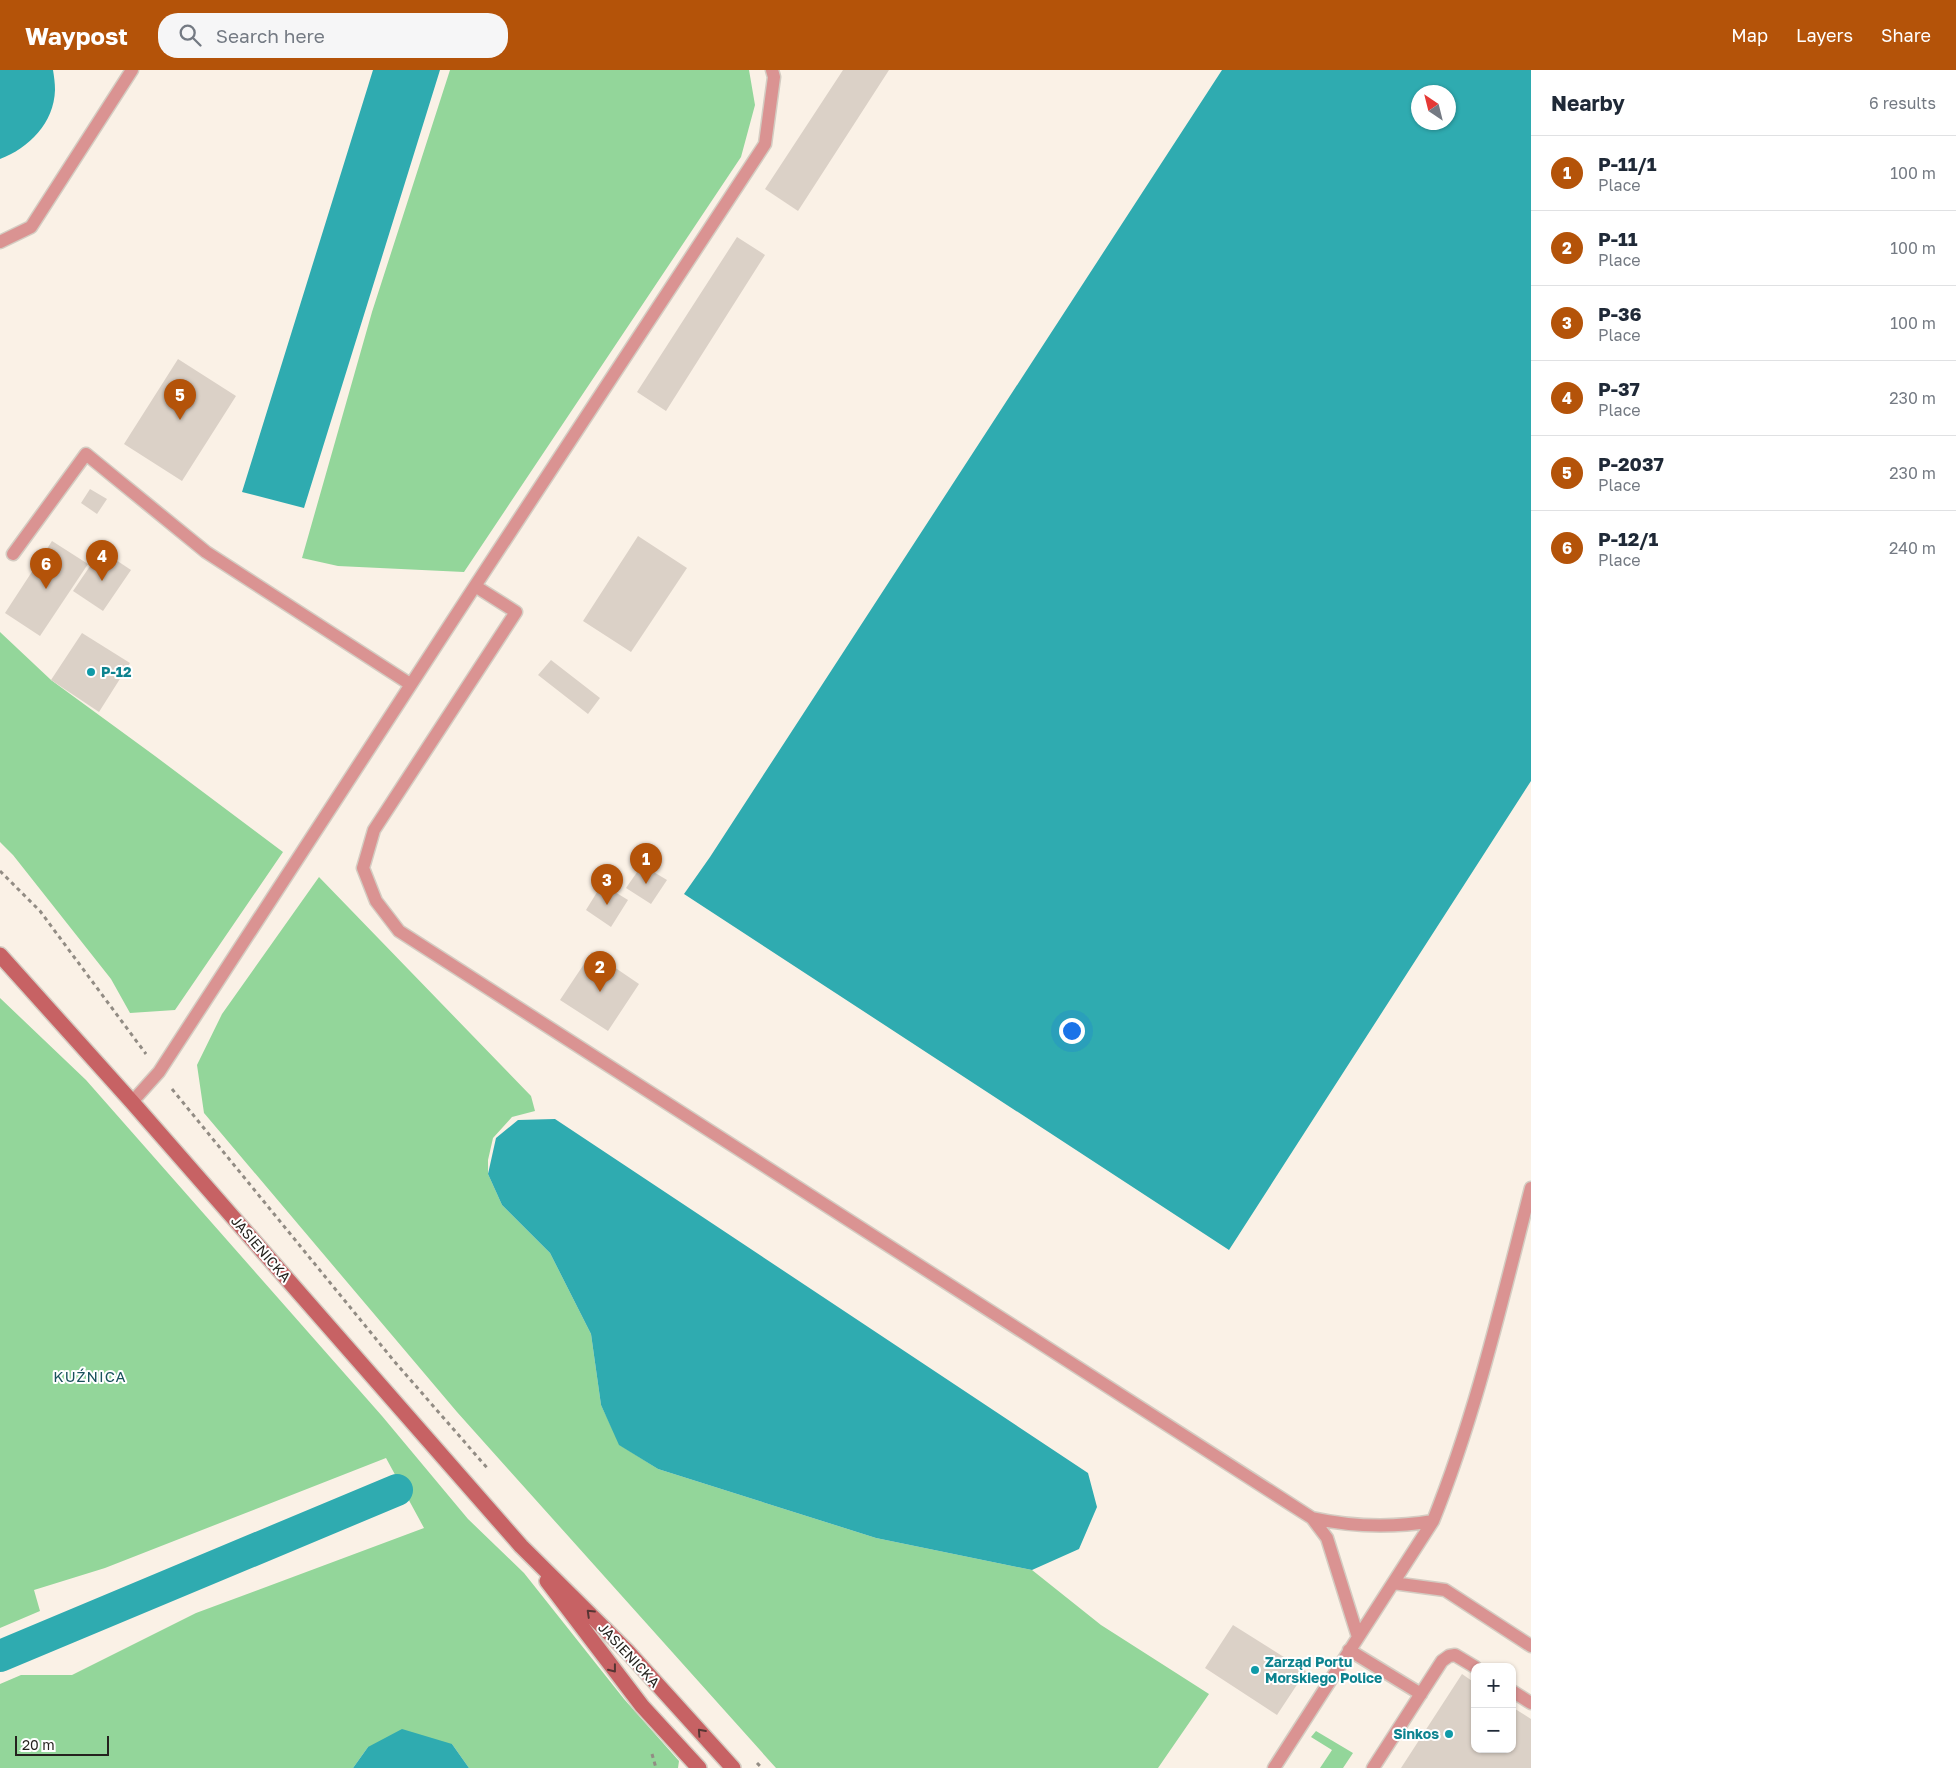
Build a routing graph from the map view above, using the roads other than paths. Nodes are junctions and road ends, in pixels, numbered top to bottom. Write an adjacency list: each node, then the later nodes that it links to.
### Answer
1 (132, 70): 3 (lane)
2 (775, 72): 5 (lane)
3 (0, 242)
4 (13, 554): 6 (lane)
5 (475, 586): 6 (lane); 10 (lane)
6 (410, 684): 8 (lane)
7 (0, 955): 8 (main road, JASIENICKA)
8 (132, 1102): 12 (main road, JASIENICKA)
9 (1531, 1188): 11 (lane)
10 (1312, 1518): 11 (lane); 14 (lane)
11 (1434, 1521): 13 (lane)
12 (521, 1546): 21 (main road, JASIENICKA, one-way to 21); 22 (main road, JASIENICKA, one-way to 12)
13 (1393, 1583): 14 (lane); 15 (lane)
14 (1358, 1637): 16 (lane)
15 (1531, 1646)
16 (1349, 1650): 18 (lane); 23 (lane)
17 (1471, 1665): 18 (lane)
18 (1421, 1694): 24 (lane)
19 (1516, 1694): 20 (lane)
20 (1531, 1704)
21 (698, 1768)
22 (733, 1768)
23 (1274, 1768)
24 (1373, 1768)

